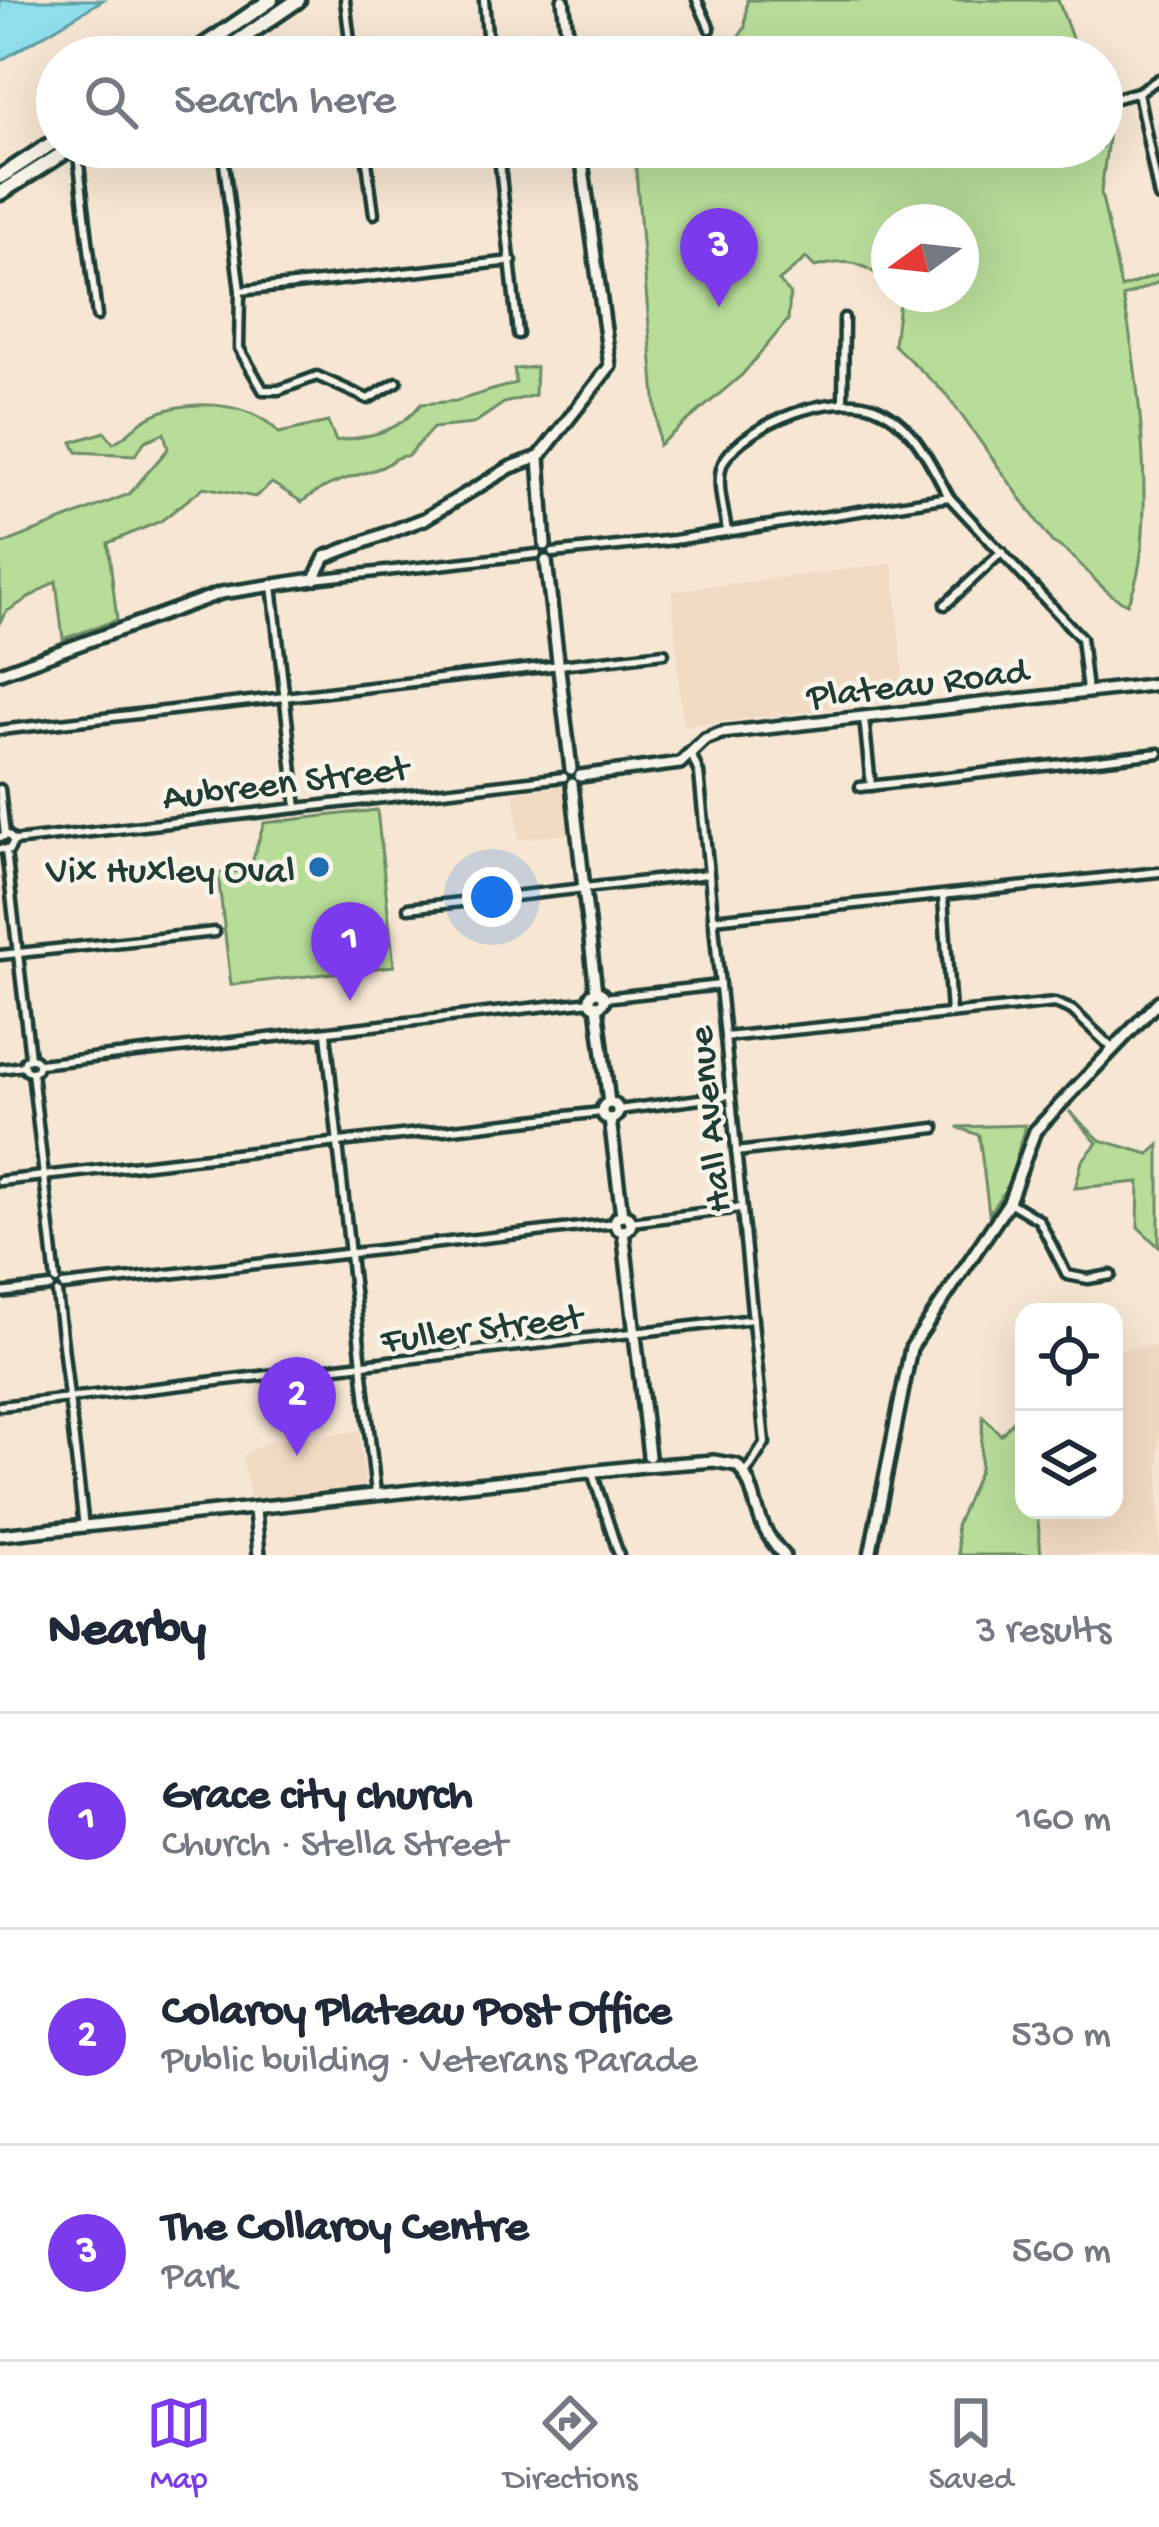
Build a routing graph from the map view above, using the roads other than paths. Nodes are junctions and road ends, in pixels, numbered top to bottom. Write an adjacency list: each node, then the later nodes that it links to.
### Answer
1 (271, 0): 8 (highway)
2 (298, 0): 9 (highway)
3 (345, 0): 10 (street)
4 (484, 0): 11 (street)
5 (562, 0): 12 (street)
6 (697, 0): 7 (street)
7 (710, 29)
8 (229, 36)
9 (238, 36)
10 (349, 36)
11 (488, 36)
12 (566, 36)
13 (1159, 79): 14 (street)
14 (1138, 92): 15 (street); 25 (street)
15 (1123, 97)
16 (36, 154): 23 (highway)
17 (41, 168): 24 (highway)
18 (78, 168): 29 (street)
19 (225, 168): 28 (street)
20 (367, 168): 26 (street)
21 (501, 168): 27 (street)
22 (583, 168): 34 (street)
23 (0, 177)
24 (0, 194)
25 (1159, 197)
26 (374, 214)
27 (512, 261): 28 (street); 31 (street)
28 (240, 291): 32 (street)
29 (98, 316)
30 (844, 317): 33 (street)
31 (518, 334)
32 (397, 382)
33 (843, 403): 35 (street); 36 (street)
34 (539, 458): 38 (street); 39 (street)
35 (949, 497): 36 (street); 37 (street)
36 (727, 532): 38 (street)
37 (1002, 552): 41 (street); 46 (street)
38 (545, 553): 39 (street); 43 (street)
39 (314, 579): 40 (street)
40 (272, 584): 44 (street); 47 (street)
41 (945, 605)
42 (664, 652): 43 (street)
43 (559, 665): 47 (street); 52 (street)
44 (0, 673)
45 (1159, 686): 46 (street, Plateau Road)
46 (1087, 691): 48 (street, Plateau Road)
47 (285, 697): 49 (street); 56 (street)
48 (863, 717): 51 (street, Plateau Road); 53 (street)
49 (0, 730)
50 (1159, 753): 53 (street)
51 (692, 756): 52 (street, Aubreen Street); 61 (street, Hall Avenue)
52 (572, 776): 56 (street, Aubreen Street); 62 (street)
53 (872, 786): 54 (street)
54 (860, 788)
55 (0, 789): 57 (street)
56 (297, 808): 58 (street, Aubreen Street)
57 (3, 836): 58 (street)
58 (14, 841): 59 (street)
59 (3, 850): 67 (street)
60 (1159, 872): 63 (street)
61 (709, 874): 62 (street); 65 (street, Hall Avenue)
62 (584, 888): 64 (street); 70 (street)
63 (943, 897): 65 (street); 72 (street)
64 (408, 908)
65 (713, 919): 69 (street, Hall Avenue)
66 (215, 932): 67 (street)
67 (19, 952): 68 (street); 76 (street)
68 (0, 955)
69 (720, 985): 70 (street); 74 (street, Hall Avenue)
70 (597, 999): 73 (street); 82 (street)
71 (1159, 1001): 75 (street)
72 (951, 1013): 74 (street); 75 (street)
73 (326, 1033): 77 (street); 84 (street)
74 (724, 1037): 81 (street, Hall Avenue)
75 (1113, 1048): 88 (street)
76 (30, 1058): 77 (street); 78 (street)
77 (38, 1064): 80 (street)
78 (24, 1066): 79 (street); 80 (street)
79 (0, 1069)
80 (32, 1072): 86 (street)
81 (730, 1095): 82 (street); 85 (street, Hall Avenue)
82 (610, 1111): 84 (street); 90 (street)
83 (935, 1129): 85 (street)
84 (336, 1142): 86 (street); 91 (street)
85 (736, 1152): 89 (street, Hall Avenue)
86 (43, 1176): 87 (street); 93 (street)
87 (0, 1181)
88 (1009, 1202): 92 (street); 110 (street)
89 (742, 1208): 90 (street); 95 (street, Hall Avenue)
90 (623, 1223): 91 (street); 96 (street)
91 (349, 1253): 93 (street); 97 (street)
92 (1111, 1275)
93 (56, 1287): 94 (street); 98 (street)
94 (0, 1293)
95 (753, 1319): 96 (street, Fuller Street); 102 (street, Hall Avenue)
96 (636, 1334): 97 (street, Fuller Street); 100 (street)
97 (362, 1366): 98 (street, Fuller Street); 103 (street)
98 (70, 1398): 99 (street, Fuller Street); 105 (street)
99 (0, 1406)
100 (649, 1462): 101 (street); 102 (street)
101 (592, 1472): 103 (street); 108 (street)
102 (745, 1474): 109 (street)
103 (377, 1498): 104 (street)
104 (255, 1510): 105 (street); 107 (street)
105 (84, 1527): 106 (street)
106 (0, 1535)
107 (259, 1555)
108 (619, 1555)
109 (784, 1555)
110 (871, 1555)

